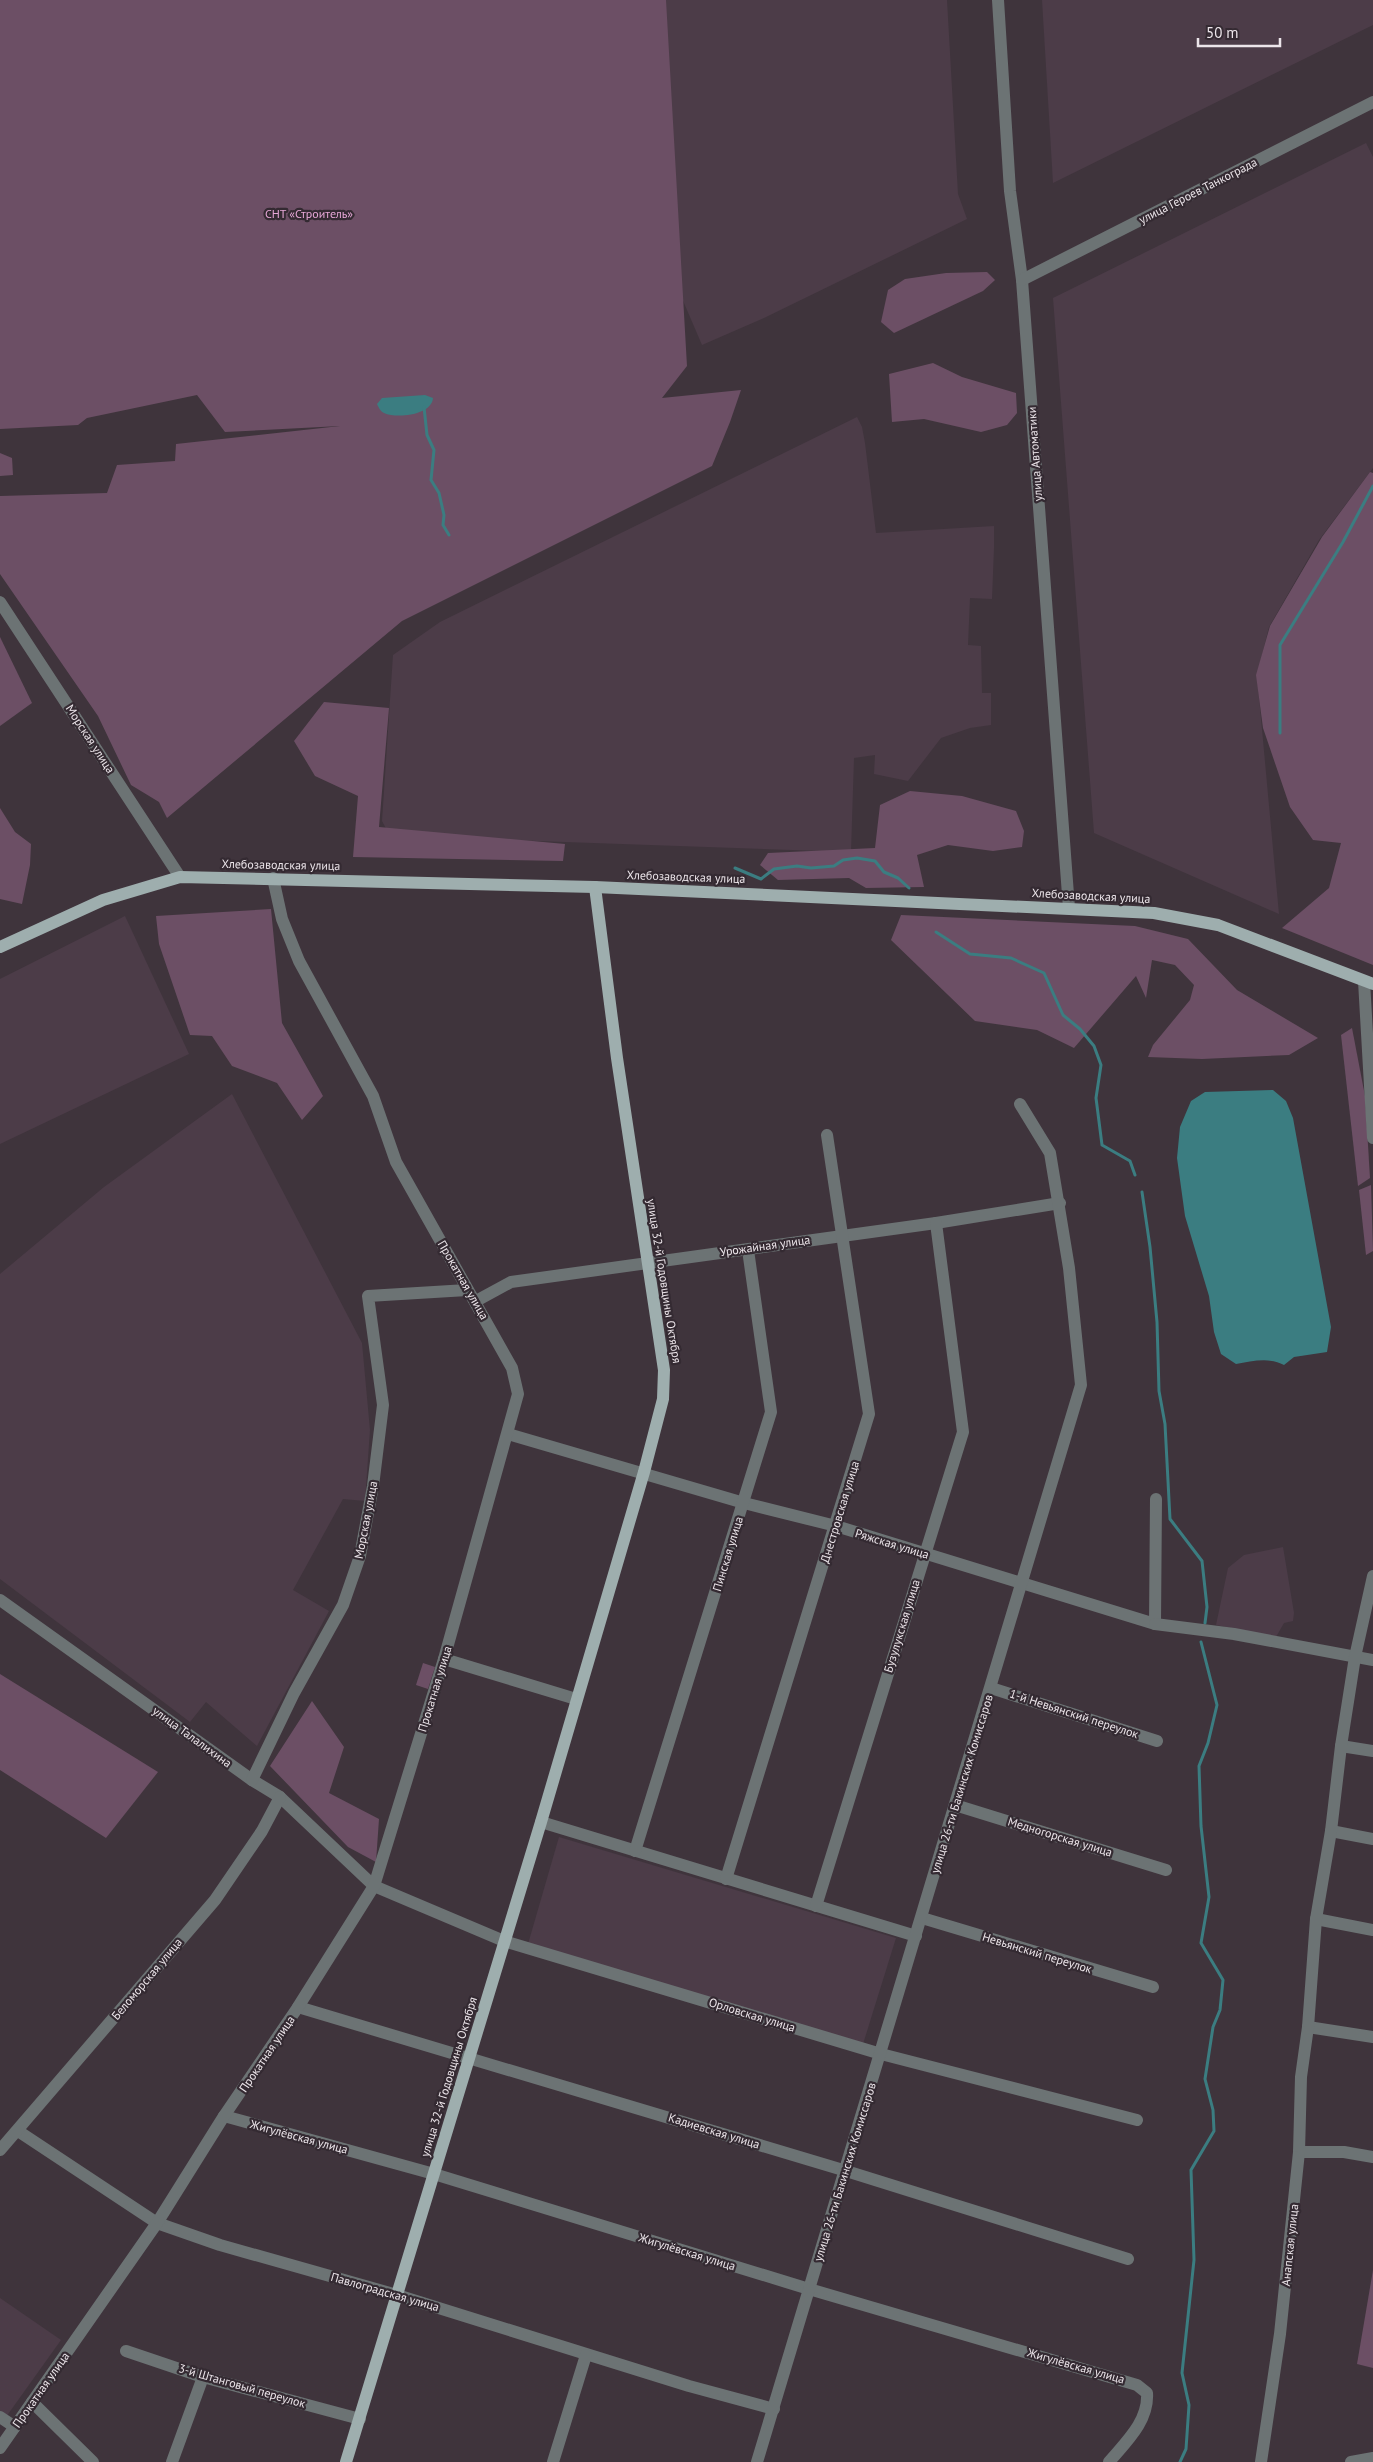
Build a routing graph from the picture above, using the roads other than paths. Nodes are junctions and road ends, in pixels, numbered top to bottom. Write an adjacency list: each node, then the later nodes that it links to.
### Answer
1 (998, 0): 3 (street, улица Автоматики)
2 (1373, 102): 3 (street, улица Героев Танкограда)
3 (1022, 280): 8 (street, улица Автоматики)
4 (0, 602): 5 (street, Морская улица)
5 (180, 877): 6 (main road, Хлебозаводская улица); 9 (main road, Хлебозаводская улица)
6 (274, 878): 7 (main road, Хлебозаводская улица); 19 (street, Прокатная улица)
7 (595, 887): 8 (main road, Хлебозаводская улица); 18 (main road, улица 32-й Годовщины Октября)
8 (1069, 908): 10 (main road, Хлебозаводская улица)
9 (0, 947)
10 (1369, 982): 13 (street)
11 (1020, 1104): 14 (street, улица 26-ти Бакинских Комиссаров)
12 (827, 1135): 16 (street, Днестровская улица)
13 (1373, 1138)
14 (1060, 1203): 15 (street, Урожайная улица); 28 (street, улица 26-ти Бакинских Комиссаров)
15 (936, 1223): 16 (street, Урожайная улица); 26 (street, Бузулукская улица)
16 (842, 1235): 17 (street, Урожайная улица); 25 (street, Днестровская улица)
17 (748, 1250): 18 (street, Урожайная улица); 24 (street, Пинская улица)
18 (647, 1262): 20 (street, Урожайная улица); 22 (main road, улица 32-й Годовщины Октября)
19 (467, 1290): 20 (street, Прокатная улица); 39 (street, Морская улица)
20 (476, 1301): 21 (street, Прокатная улица)
21 (508, 1434): 22 (street, Ряжская улица); 32 (street, Прокатная улица)
22 (644, 1472): 24 (street, Ряжская улица); 35 (main road, улица 32-й Годовщины Октября)
23 (1156, 1499): 30 (street)
24 (744, 1503): 25 (street, Ряжская улица); 45 (street, Пинская улица)
25 (836, 1526): 26 (street, Ряжская улица); 47 (street, Днестровская улица)
26 (924, 1554): 28 (street, Ряжская улица); 49 (street, Бузулукская улица)
27 (1373, 1576): 31 (street, Анапская улица)
28 (1021, 1584): 30 (street, Ряжская улица); 34 (street, улица 26-ти Бакинских Комиссаров)
29 (0, 1600): 39 (street, улица Талалихина)
30 (1155, 1624): 31 (street, Ряжская улица)
31 (1355, 1657): 33 (street); 37 (street, Анапская улица)
32 (444, 1659): 35 (street); 48 (street, Прокатная улица)
33 (1373, 1660)
34 (991, 1688): 36 (street, 1-й Невьянский переулок); 41 (street, улица 26-ти Бакинских Комиссаров)
35 (576, 1699): 42 (main road, улица 32-й Годовщины Октября)
36 (1157, 1741)
37 (1340, 1746): 38 (street); 43 (street, Анапская улица)
38 (1373, 1751)
39 (252, 1780): 40 (street, улица Талалихина)
40 (280, 1797): 48 (street, улица Талалихина); 63 (street, Беломорская улица)
41 (955, 1805): 46 (street, Медногорская улица); 50 (street, улица 26-ти Бакинских Комиссаров)
42 (541, 1822): 45 (street); 54 (main road, улица 32-й Годовщины Октября)
43 (1331, 1831): 44 (street); 51 (street, Анапская улица)
44 (1373, 1839)
45 (635, 1851): 47 (street)
46 (1166, 1870)
47 (726, 1879): 49 (street)
48 (374, 1886): 54 (street, Орловская улица); 56 (street, Прокатная улица)
49 (816, 1906): 53 (street)
50 (922, 1918): 53 (street, улица 26-ти Бакинских Комиссаров); 55 (street, Невьянский переулок)
51 (1316, 1919): 52 (street); 57 (street, Анапская улица)
52 (1373, 1930)
53 (916, 1936): 59 (street, улица 26-ти Бакинских Комиссаров)
54 (504, 1941): 59 (street, Орловская улица); 60 (main road, улица 32-й Годовщины Октября)
55 (1153, 1987)
56 (298, 2007): 60 (street, Кадиевская улица); 61 (street, Прокатная улица)
57 (1308, 2026): 58 (street); 65 (street, Анапская улица)
58 (1373, 2037)
59 (881, 2054): 62 (street, Орловская улица); 67 (street, улица 26-ти Бакинских Комиссаров)
60 (469, 2057): 67 (street, Кадиевская улица); 68 (main road, улица 32-й Годовщины Октября)
61 (224, 2116): 68 (street, Жигулёвская улица); 69 (street, Прокатная улица)
62 (1137, 2120)
63 (18, 2131): 64 (street, Беломорская улица); 69 (street, Павлоградская улица)
64 (0, 2150)
65 (1299, 2152): 66 (street); 89 (street, Анапская улица)
66 (1373, 2157)
67 (843, 2170): 70 (street, Кадиевская улица); 71 (street, улица 26-ти Бакинских Комиссаров)
68 (434, 2174): 71 (street, Жигулёвская улица); 72 (main road, улица 32-й Годовщины Октября)
69 (157, 2222): 72 (street, Павлоградская улица); 76 (street, Прокатная улица)
70 (1128, 2259)
71 (809, 2289): 77 (street, улица 26-ти Бакинских Комиссаров); 88 (street, Жигулёвская улица)
72 (397, 2295): 74 (street, Павлоградская улица); 79 (main road, улица 32-й Годовщины Октября)
73 (126, 2351): 75 (street, 3-й Штанговый переулок)
74 (586, 2355): 77 (street, Павлоградская улица); 86 (street)
75 (203, 2376): 79 (street, 3-й Штанговый переулок); 84 (street)
76 (32, 2402): 80 (street, Прокатная улица); 83 (street)
77 (774, 2409): 87 (street, улица 26-ти Бакинских Комиссаров)
78 (0, 2417): 80 (street)
79 (360, 2419): 85 (main road, улица 32-й Годовщины Октября)
80 (15, 2427): 81 (street, Прокатная улица)
81 (0, 2448)
82 (1373, 2458): 90 (street)
83 (93, 2462)
84 (172, 2462)
85 (346, 2462)
86 (553, 2462)
87 (757, 2462)
88 (1109, 2462)
89 (1261, 2462)
90 (1351, 2462)

